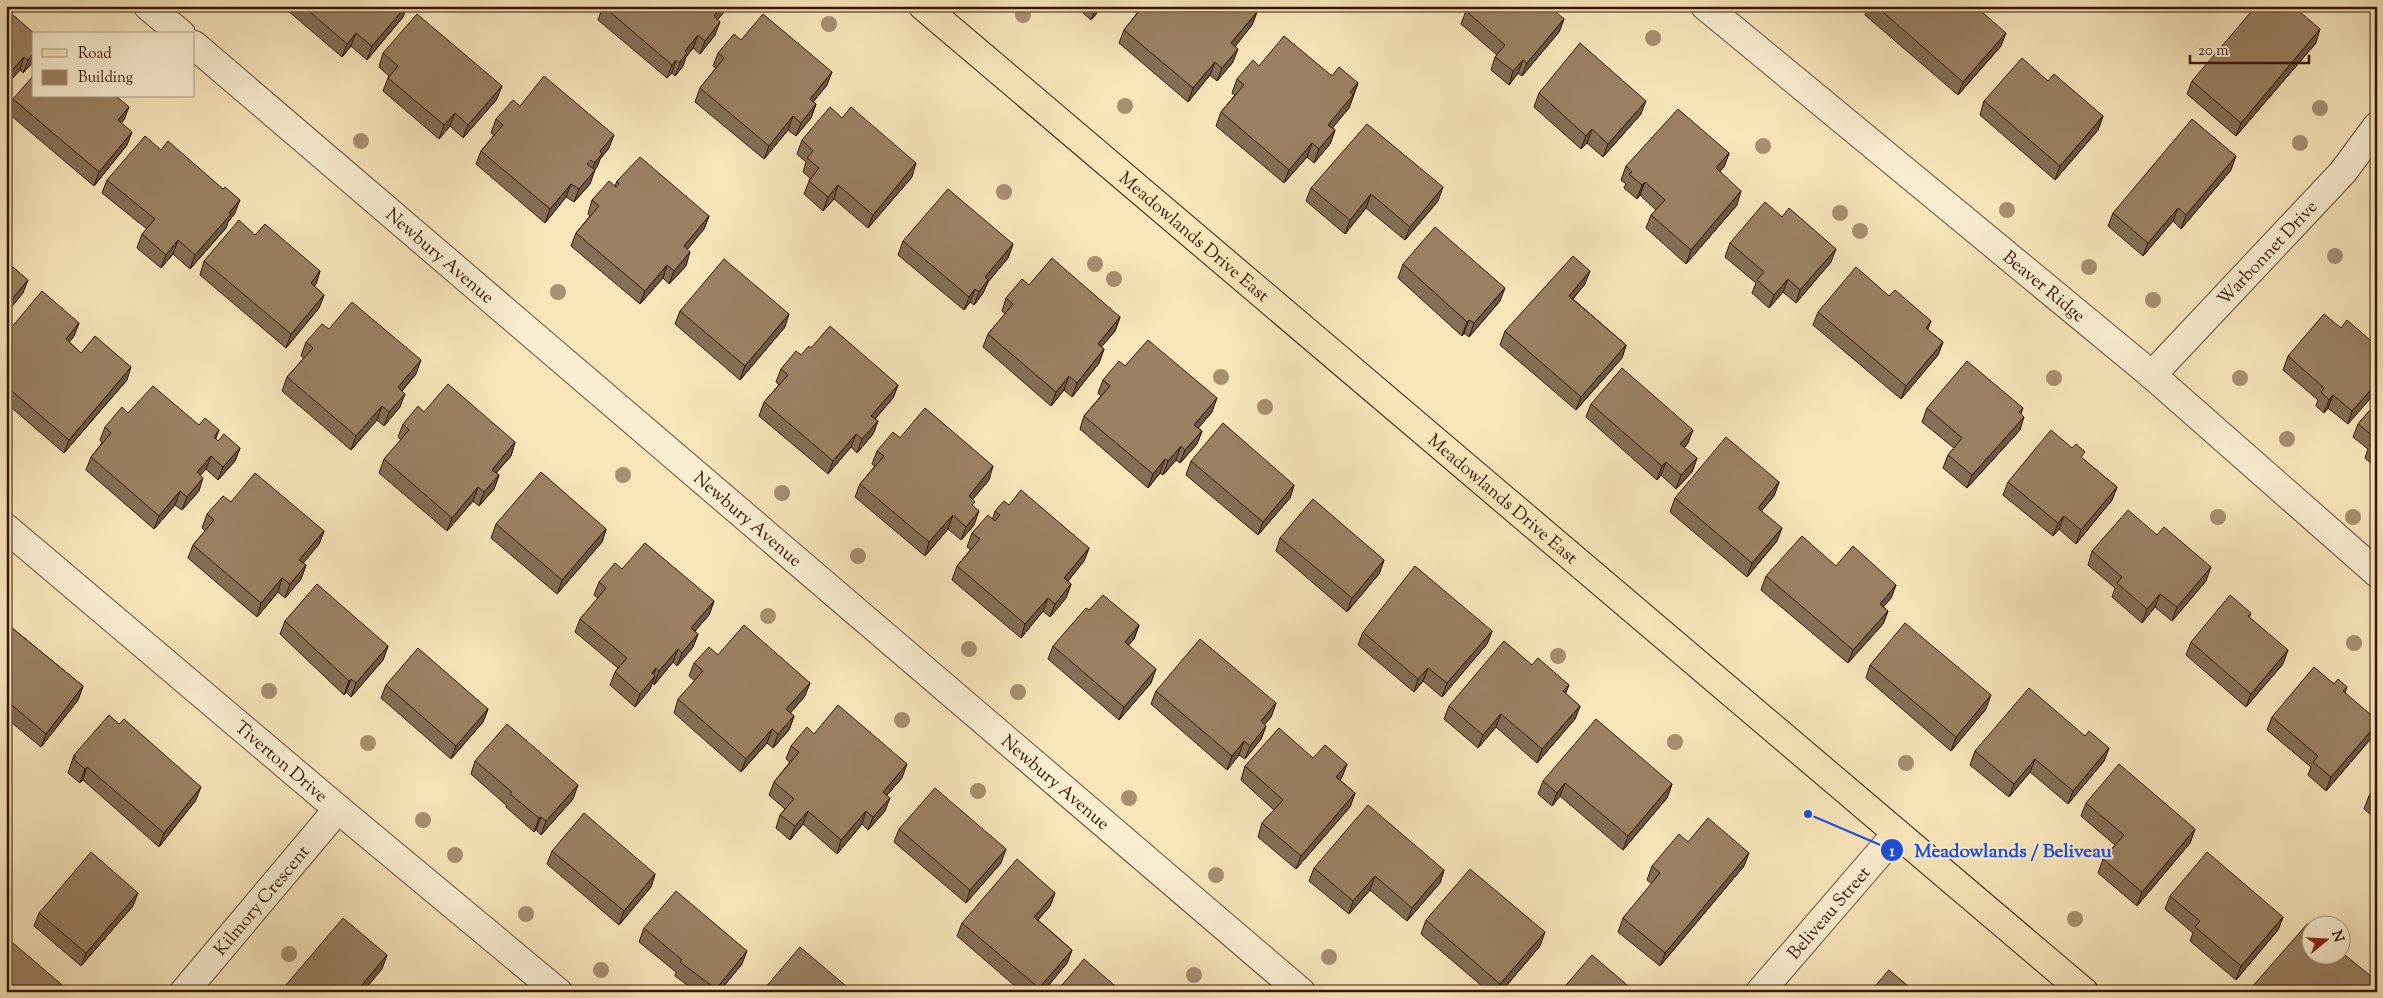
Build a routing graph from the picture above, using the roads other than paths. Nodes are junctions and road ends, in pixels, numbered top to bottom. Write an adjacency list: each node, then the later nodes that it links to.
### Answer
1 (148, 6): 4 (street)
2 (923, 6): 11 (main road, Meadowlands Drive East)
3 (1705, 6): 7 (street, Beaver Ridge)
4 (179, 32)
5 (195, 46): 14 (street, Newbury Avenue)
6 (2377, 126): 7 (street, Warbonnet Drive)
7 (2152, 375): 9 (street, Beaver Ridge)
8 (6, 528): 10 (street, Tiverton Drive)
9 (2377, 573)
10 (338, 809): 12 (street, Kilmory Crescent); 13 (street, Tiverton Drive)
11 (1897, 834): 15 (street, Beliveau Street); 16 (main road, Meadowlands Drive East)
12 (184, 992)
13 (558, 992)
14 (1301, 992)
15 (1760, 992)
16 (2084, 992)

